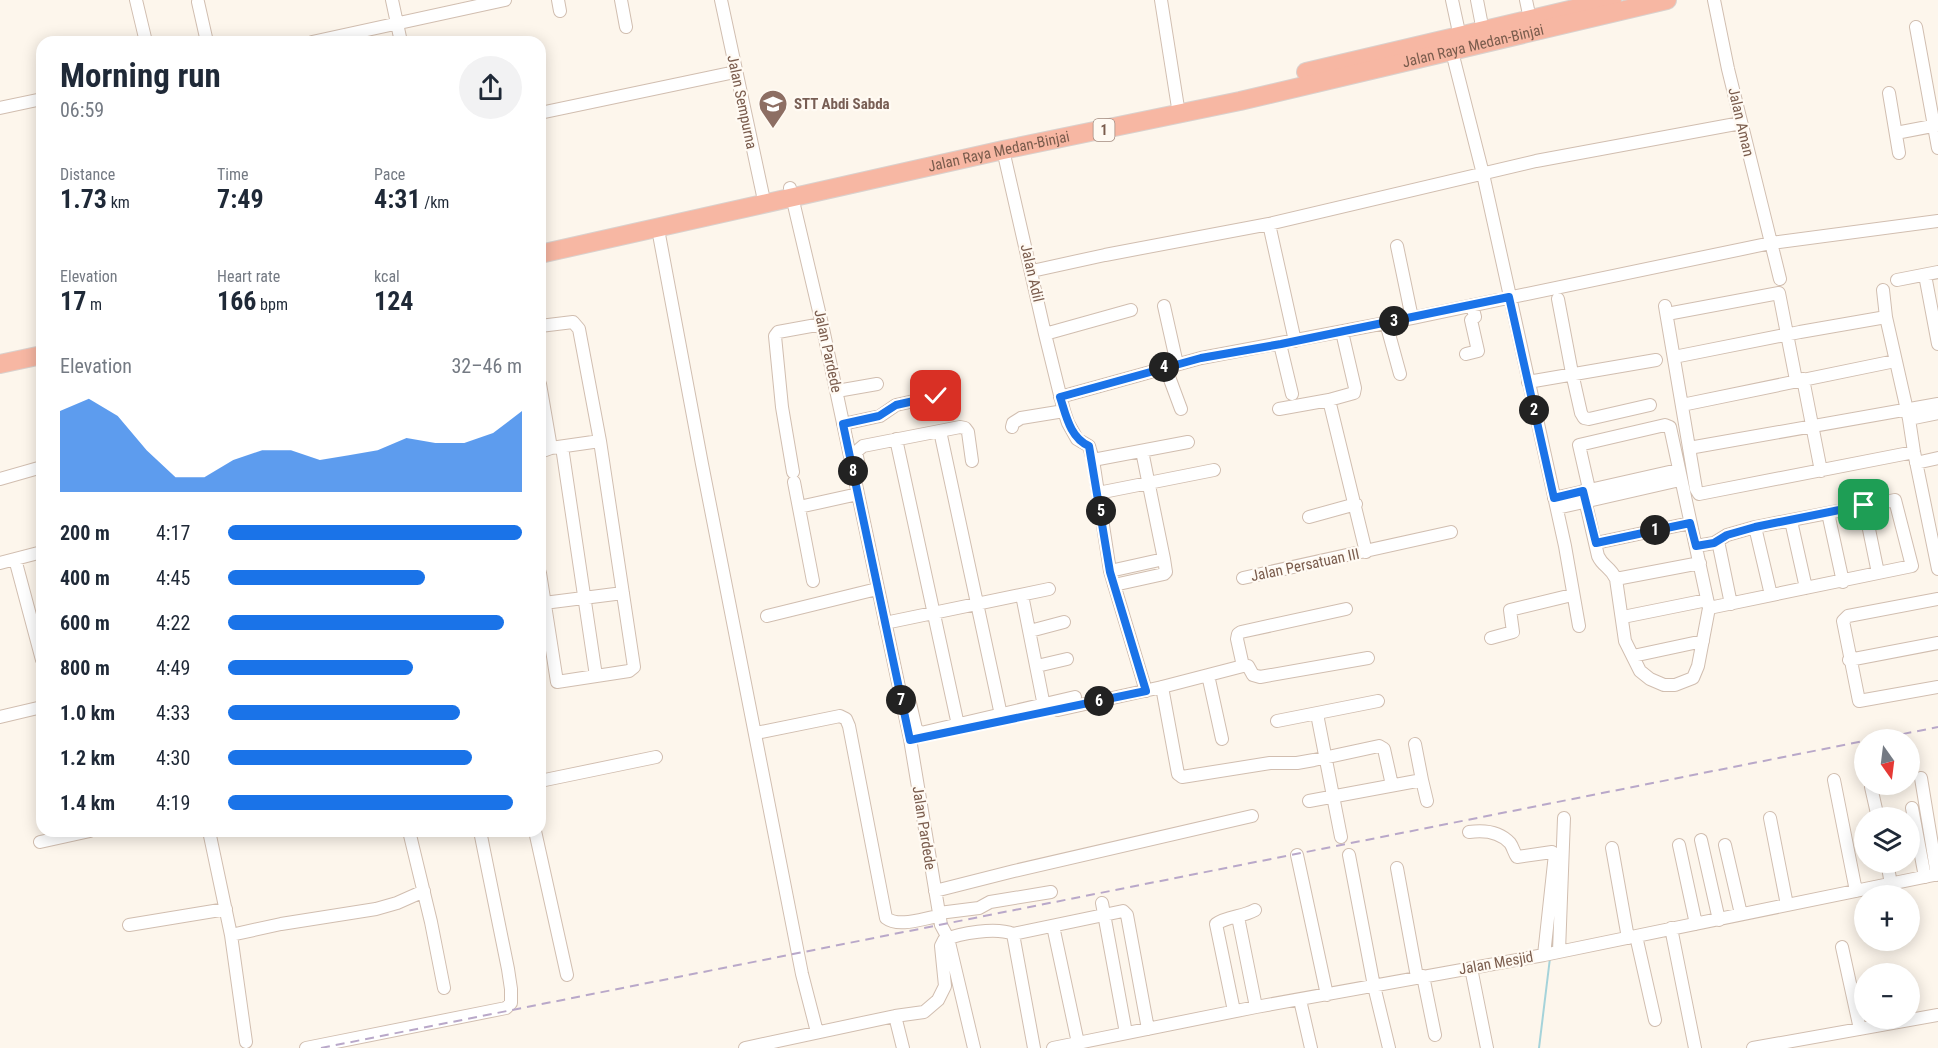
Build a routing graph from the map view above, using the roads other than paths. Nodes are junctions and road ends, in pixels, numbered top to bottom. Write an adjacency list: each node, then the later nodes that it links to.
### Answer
1 (136, 0): 19 (street)
2 (392, 0): 15 (street)
3 (502, 0): 15 (street)
4 (621, 0): 16 (street)
5 (721, 0): 24 (street, Jalan Sempurna)
6 (1161, 0): 28 (street)
7 (1452, 0): 23 (street)
8 (1477, 0): 18 (street)
9 (1526, 0): 14 (street)
10 (1612, 0): 14 (highway, Jalan Raya Medan-Binjai / 1)
11 (1667, 0): 23 (highway, Jalan Raya Medan-Binjai / 1)
12 (1714, 0): 30 (street, Jalan Aman)
13 (198, 2): 20 (street)
14 (1530, 19): 18 (highway, Jalan Raya Medan-Binjai / 1)
15 (397, 24): 21 (street); 22 (street)
16 (626, 27)
17 (1916, 27): 31 (street)
18 (1483, 31): 23 (highway, Jalan Raya Medan-Binjai / 1)
19 (145, 36)
20 (206, 36)
21 (340, 36)
22 (400, 36)
23 (1454, 42): 28 (highway, Jalan Raya Medan-Binjai / 1); 36 (street)
24 (735, 72): 29 (street); 38 (street, Jalan Sempurna)
25 (1888, 93): 32 (street)
26 (36, 100): 27 (street)
27 (0, 108)
28 (1178, 108): 34 (highway, Jalan Raya Medan-Binjai / 1); 37 (highway, Jalan Raya Medan-Binjai / 1)
29 (546, 112)
30 (1741, 123): 36 (street); 43 (street, Jalan Aman)
31 (1936, 126): 32 (street); 33 (street)
32 (1896, 133): 35 (street)
33 (1938, 148)
34 (1003, 150): 37 (highway, Jalan Raya Medan-Binjai / 1); 46 (street, Jalan Adil)
35 (1899, 153)
36 (1483, 174): 40 (street); 52 (street)
37 (791, 193): 38 (highway, Jalan Raya Medan-Binjai / 1); 61 (street, Jalan Pardede)
38 (763, 200): 41 (highway, Jalan Raya Medan-Binjai / 1); 42 (highway, Jalan Raya Medan-Binjai / 1)
39 (1938, 221): 43 (street)
40 (1269, 224): 46 (street); 66 (street)
41 (658, 229): 45 (highway, Jalan Raya Medan-Binjai / 1); 196 (street)
42 (546, 243)
43 (1771, 243): 49 (street, Jalan Aman); 52 (street)
44 (1397, 246): 59 (street)
45 (546, 253)
46 (1032, 271): 64 (street, Jalan Adil)
47 (1938, 272): 48 (street)
48 (1925, 275): 50 (street); 57 (street)
49 (1780, 279)
50 (1897, 280)
51 (1883, 290): 58 (street)
52 (1509, 297): 54 (street); 81 (street)
53 (1558, 298): 79 (street)
54 (1472, 305): 59 (street); 69 (street)
55 (1164, 306): 76 (street)
56 (1131, 309): 64 (street)
57 (1936, 315): 68 (street)
58 (1886, 316): 65 (street); 73 (street)
59 (1412, 318): 60 (street)
60 (1386, 323): 63 (street); 78 (street)
61 (822, 324): 83 (street, Jalan Pardede); 123 (street)
62 (546, 325): 102 (street)
63 (1342, 332): 66 (street); 87 (street)
64 (1045, 334): 86 (street, Jalan Adil)
65 (1787, 335): 71 (street); 71 (street); 80 (street)
66 (1294, 341): 67 (street)
67 (1281, 344): 76 (street); 84 (street)
68 (1938, 345)
69 (1467, 354)
70 (36, 356): 74 (highway)
71 (1674, 357): 90 (street)
72 (1656, 360): 79 (street)
73 (1895, 361): 80 (street); 95 (street)
74 (0, 364)
75 (36, 365): 77 (highway)
76 (1171, 365): 86 (street); 91 (street)
77 (0, 373)
78 (1400, 374)
79 (1572, 374): 81 (street); 89 (street)
80 (1800, 380): 90 (street); 98 (street)
81 (1528, 382): 120 (street)
82 (877, 384): 83 (street)
83 (837, 391): 97 (street, Jalan Pardede)
84 (1292, 394)
85 (936, 396): 97 (street)
86 (1060, 397): 93 (street, Jalan Adil)
87 (1329, 400): 92 (street); 121 (street)
88 (1938, 404): 95 (street)
89 (1650, 405)
90 (1682, 405): 104 (street)
91 (1181, 409)
92 (1279, 409)
93 (1064, 411): 99 (street); 109 (street, Jalan Adil)
94 (1938, 413): 95 (street)
95 (1908, 414): 98 (street); 107 (street)
96 (546, 419): 105 (street)
97 (843, 424): 118 (street, Jalan Pardede)
98 (1813, 426): 104 (street); 113 (street)
99 (1012, 427)
100 (940, 431): 101 (street); 110 (street); 158 (street)
101 (896, 439): 162 (street); 166 (street)
102 (600, 441): 105 (street); 151 (street)
103 (1188, 442): 106 (street)
104 (1689, 448): 113 (street)
105 (551, 449): 155 (street)
106 (1142, 451): 109 (street); 116 (street)
107 (1915, 457): 108 (street); 113 (street); 133 (street)
108 (1938, 458)
109 (1093, 460): 117 (street)
110 (972, 461)
111 (36, 469): 115 (street)
112 (1214, 470): 116 (street)
113 (1821, 471)
114 (1679, 475): 119 (street); 119 (street); 127 (street)
115 (0, 479)
116 (1149, 482): 117 (street); 137 (street)
117 (1098, 493): 141 (street)
118 (858, 494): 123 (street); 150 (street, Jalan Pardede)
119 (1586, 494): 120 (street); 131 (street)
120 (1556, 503): 152 (street)
121 (1356, 504): 125 (street); 134 (street)
122 (1864, 505): 124 (street); 142 (street); 142 (street)
123 (799, 507): 145 (street)
124 (1828, 513): 126 (street); 146 (street)
125 (1309, 516)
126 (1791, 521): 128 (street); 148 (street)
127 (1690, 523): 131 (street); 132 (street)
128 (1755, 527): 130 (street); 154 (street)
129 (1451, 532): 134 (street, Jalan Persatuan III)
130 (1718, 541): 132 (street); 160 (street)
131 (1596, 543): 144 (street)
132 (1696, 546): 139 (street)
133 (1936, 548): 140 (street)
134 (1366, 552): 143 (street, Jalan Persatuan III)
135 (36, 554): 136 (street)
136 (15, 559): 138 (street); 170 (street)
137 (1164, 559): 141 (street); 147 (street)
138 (0, 563)
139 (1700, 563): 144 (street); 159 (street)
140 (1938, 569)
141 (1110, 572): 147 (street)
142 (1878, 573): 146 (street)
143 (1243, 578)
144 (1616, 579): 165 (street)
145 (813, 581)
146 (1843, 582): 148 (street)
147 (1114, 585): 186 (street)
148 (1806, 588): 154 (street)
149 (1049, 589): 153 (street)
150 (877, 590): 164 (street); 166 (street, Jalan Pardede)
151 (623, 593): 155 (street); 183 (street)
152 (1572, 594): 168 (street); 171 (street)
153 (1022, 595): 158 (street); 169 (street)
154 (1771, 595): 160 (street)
155 (585, 598): 157 (street); 183 (street)
156 (1938, 599): 177 (street)
157 (546, 603)
158 (977, 604): 162 (street); 192 (street)
159 (1708, 604): 160 (street); 165 (street); 172 (street)
160 (1731, 604)
161 (1346, 609): 180 (street)
162 (935, 612): 166 (street); 195 (street)
163 (546, 616): 178 (street)
164 (767, 616)
165 (1623, 617): 174 (street)
166 (888, 622): 195 (street); 198 (street, Jalan Pardede)
167 (1064, 622): 169 (street)
168 (1579, 626)
169 (1030, 631): 179 (street)
170 (36, 638)
171 (1491, 638)
172 (1703, 641): 174 (street); 174 (street)
173 (1938, 643): 177 (street)
174 (1633, 656)
175 (1368, 658): 180 (street)
176 (1067, 659): 179 (street)
177 (1850, 660): 185 (street)
178 (554, 666): 181 (street); 183 (street)
179 (1037, 666): 189 (street)
180 (1243, 666): 182 (street)
181 (546, 667)
182 (1208, 675): 184 (street); 197 (street)
183 (596, 676)
184 (1162, 687): 186 (street); 201 (street)
185 (1938, 687)
186 (1146, 691): 198 (street)
187 (1075, 697): 189 (street)
188 (1378, 701): 191 (street)
189 (1044, 706): 192 (street)
190 (36, 712): 193 (street)
191 (1317, 714): 194 (street); 201 (street)
192 (1001, 715): 195 (street)
193 (0, 717)
194 (1277, 721)
195 (958, 724)
196 (756, 733): 242 (street); 274 (street)
197 (1222, 738)
198 (910, 740): 235 (street, Jalan Pardede)
199 (1415, 744): 204 (street)
200 (656, 757): 203 (street)
201 (1326, 758): 206 (street); 207 (street)
202 (1921, 778): 230 (street)
203 (546, 780)
204 (1422, 780): 206 (street); 209 (street)
205 (1834, 780): 232 (street)
206 (1392, 785): 207 (street)
207 (1333, 796): 208 (street); 220 (street)
208 (1309, 801)
209 (1427, 801)
210 (1252, 816): 235 (street)
211 (1564, 818): 255 (street)
212 (1770, 818): 238 (street)
213 (1469, 832): 255 (street)
214 (1920, 834): 230 (street)
215 (63, 837): 222 (street)
216 (210, 837): 240 (street)
217 (410, 837): 234 (street)
218 (481, 837): 282 (street)
219 (536, 837): 259 (street)
220 (1341, 837)
221 (1701, 840): 245 (street)
222 (40, 842)
223 (1725, 844): 243 (street)
224 (1679, 845): 246 (street)
225 (1612, 848): 252 (street)
226 (1297, 855): 263 (street)
227 (1349, 855): 261 (street)
228 (1397, 868): 260 (street)
229 (1889, 873): 231 (street)
230 (1933, 875): 231 (street, Jalan Mesjid)
231 (1891, 884): 233 (street, Jalan Mesjid)
232 (1855, 885)
233 (1886, 885)
234 (424, 891): 251 (street); 262 (street)
235 (935, 891): 242 (street, Jalan Pardede)
236 (1854, 891): 238 (street, Jalan Mesjid)
237 (1051, 892): 242 (street)
238 (1787, 905): 243 (street, Jalan Mesjid)
239 (1103, 908): 248 (street); 256 (street); 258 (street)
240 (226, 909): 247 (street); 251 (street)
241 (1255, 910): 244 (street)
242 (939, 914): 253 (street, Jalan Pardede)
243 (1742, 914): 245 (street, Jalan Mesjid)
244 (1238, 917): 266 (street); 267 (street)
245 (1719, 920): 246 (street, Jalan Mesjid)
246 (1696, 924): 249 (street, Jalan Mesjid)
247 (129, 925)
248 (1053, 926): 250 (street); 279 (street)
249 (1671, 928): 252 (street, Jalan Mesjid); 291 (street)
250 (1013, 934): 253 (street); 286 (street)
251 (231, 935): 277 (street)
252 (1632, 937): 255 (street, Jalan Mesjid); 271 (street)
253 (948, 938): 269 (street); 285 (street, Jalan Pardede)
254 (1842, 947): 265 (street)
255 (1551, 953): 257 (street, Jalan Mesjid)
256 (1138, 968): 258 (street); 272 (street)
257 (1471, 968): 260 (street, Jalan Mesjid); 290 (street)
258 (1115, 971): 275 (street)
259 (567, 975)
260 (1420, 977): 261 (street, Jalan Mesjid); 276 (street)
261 (1374, 986): 263 (street, Jalan Mesjid); 289 (street)
262 (444, 988)
263 (1326, 995): 264 (street, Jalan Mesjid)
264 (1300, 1000): 266 (street, Jalan Mesjid); 288 (street)
265 (1854, 1002)
266 (1256, 1007): 267 (street, Jalan Mesjid)
267 (1234, 1011): 272 (street, Jalan Mesjid)
268 (1938, 1015): 270 (street)
269 (895, 1016): 274 (street); 284 (street)
270 (1920, 1018)
271 (1655, 1020)
272 (1148, 1029): 275 (street, Jalan Mesjid)
273 (1860, 1029): 281 (street)
274 (817, 1032): 278 (street)
275 (1126, 1033): 279 (street, Jalan Mesjid)
276 (1435, 1035)
277 (246, 1042)
278 (802, 1042): 280 (street)
279 (1078, 1043): 287 (street, Jalan Mesjid)
280 (786, 1044): 283 (street)
281 (1761, 1047)
282 (306, 1048)
283 (745, 1048)
284 (903, 1048)
285 (974, 1048)
286 (1034, 1048)
287 (1053, 1048)
288 (1311, 1048)
289 (1389, 1048)
290 (1487, 1048)
291 (1695, 1048)

